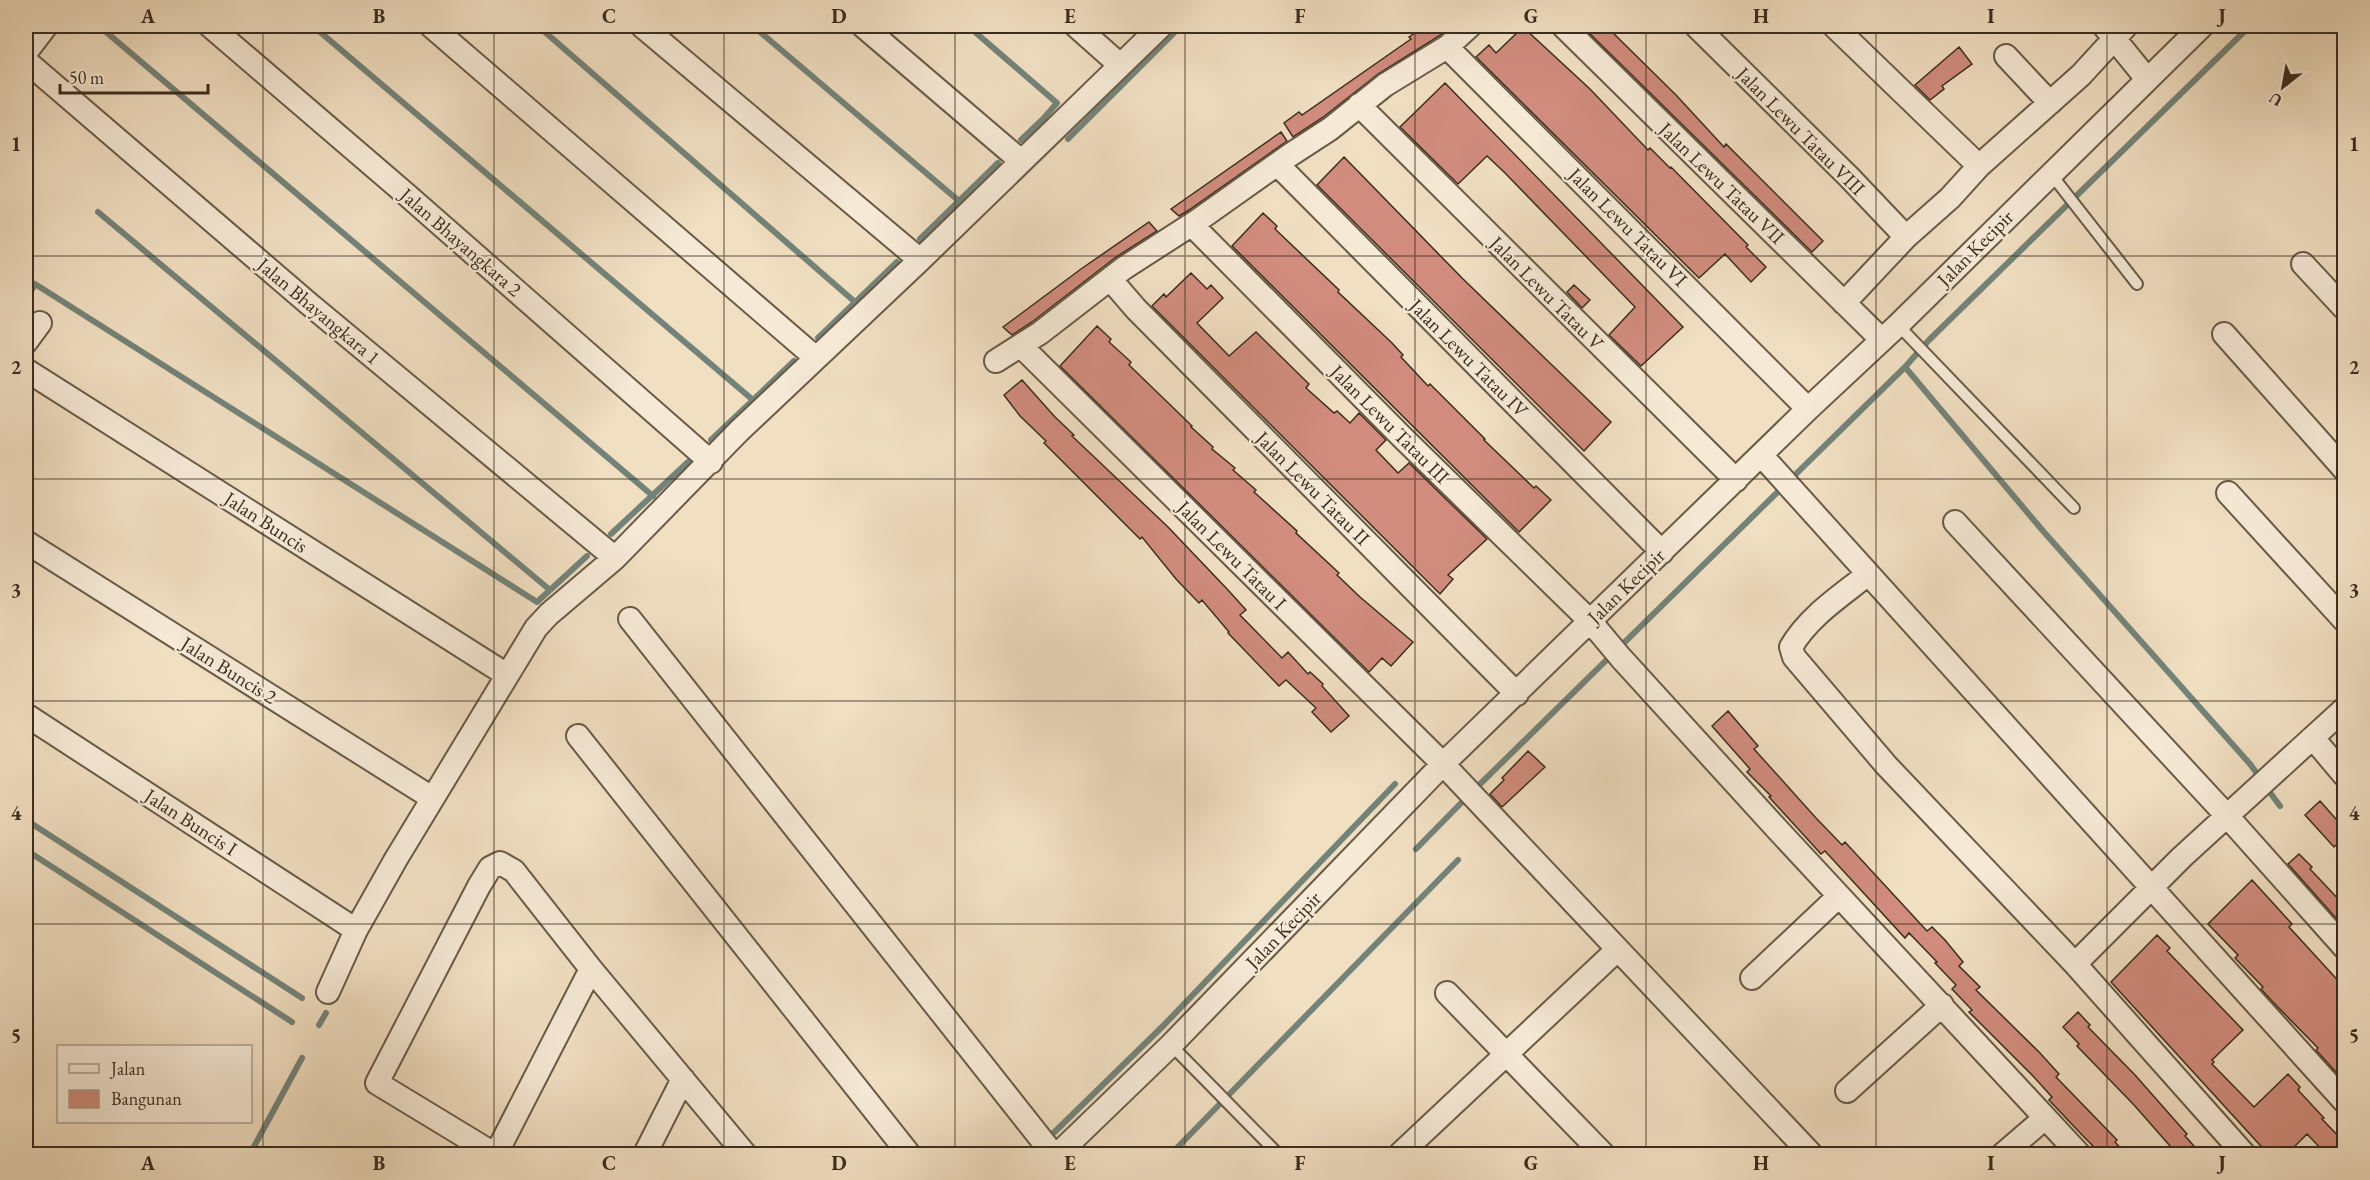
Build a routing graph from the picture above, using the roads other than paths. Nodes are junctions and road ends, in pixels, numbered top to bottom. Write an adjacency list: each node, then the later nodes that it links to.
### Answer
1 (46, 26): 15 (street)
2 (210, 26): 43 (street, Jalan Bhayangkara 2)
3 (431, 26): 39 (street)
4 (642, 26): 28 (street)
5 (863, 26): 22 (street)
6 (1076, 26): 18 (street)
7 (1161, 26): 18 (street)
8 (1470, 26): 14 (street)
9 (1563, 26): 32 (street, Jalan Lewu Tatau VII)
10 (1696, 26): 27 (street, Jalan Lewu Tatau VIII)
11 (1834, 26): 24 (street)
12 (2202, 26): 19 (street, Jalan Kecipir)
13 (2115, 30): 19 (street); 20 (street)
14 (1447, 46): 21 (street); 42 (street, Jalan Lewu Tatau VI)
15 (26, 52)
16 (2006, 56): 20 (street)
17 (26, 61): 52 (street, Jalan Bhayangkara 1)
18 (1120, 65): 22 (street)
19 (2147, 79): 25 (street, Jalan Kecipir)
20 (2050, 103): 24 (street)
21 (1359, 105): 23 (street); 46 (street, Jalan Lewu Tatau V)
22 (1021, 161): 28 (street)
23 (1277, 164): 26 (street); 51 (street, Jalan Lewu Tatau IV)
24 (1979, 166): 27 (street)
25 (2051, 173): 31 (lane); 36 (street, Jalan Kecipir)
26 (1192, 225): 30 (street); 56 (street, Jalan Lewu Tatau III)
27 (1906, 237): 32 (street)
28 (920, 260): 39 (street)
29 (2303, 264): 33 (street)
30 (1111, 280): 38 (street); 58 (street, Jalan Lewu Tatau II)
31 (2138, 284)
32 (1844, 303): 36 (street, Jalan Lewu Tatau VII)
33 (2344, 308)
34 (40, 323): 37 (street)
35 (2224, 334): 44 (street)
36 (1898, 335): 42 (street, Jalan Kecipir); 48 (lane)
37 (26, 342)
38 (1021, 346): 40 (street); 63 (street, Jalan Lewu Tatau I)
39 (816, 358): 43 (street)
40 (996, 361)
41 (26, 370): 57 (street, Jalan Buncis)
42 (1808, 409): 45 (street, Jalan Kecipir)
43 (711, 462): 52 (street)
44 (2344, 469)
45 (1776, 471): 46 (street, Jalan Kecipir); 53 (street)
46 (1736, 480): 51 (street, Jalan Kecipir)
47 (2228, 493): 55 (street)
48 (2074, 508)
49 (1955, 522): 66 (street)
50 (26, 542): 65 (street, Jalan Buncis 2)
51 (1662, 552): 56 (street, Jalan Kecipir)
52 (615, 558): 57 (street)
53 (1868, 574): 67 (street); 72 (street)
54 (630, 619): 84 (street)
55 (2344, 620)
56 (1590, 621): 58 (street, Jalan Kecipir); 68 (street, Jalan Lewu Tatau III)
57 (507, 675): 65 (street)
58 (1517, 694): 63 (street, Jalan Kecipir)
59 (2344, 709): 62 (street)
60 (26, 715): 69 (street, Jalan Buncis I)
61 (578, 736): 89 (street)
62 (2313, 738): 64 (street); 66 (street)
63 (1443, 764): 71 (street, Jalan Lewu Tatau I); 78 (street, Jalan Kecipir)
64 (2344, 775)
65 (432, 798): 69 (street)
66 (2228, 817): 67 (street); 70 (street)
67 (2152, 886): 72 (street); 82 (street)
68 (1839, 896): 74 (street); 77 (street, Jalan Lewu Tatau III)
69 (356, 930): 75 (street)
70 (2344, 947)
71 (1617, 950): 79 (street); 92 (street, Jalan Lewu Tatau I)
72 (2075, 964): 95 (street)
73 (591, 969): 80 (street); 86 (street); 86 (street)
74 (1752, 978)
75 (327, 992)
76 (1447, 993): 79 (street)
77 (1942, 1005): 81 (street); 83 (street, Jalan Lewu Tatau III)
78 (1171, 1045): 84 (street, Jalan Kecipir); 90 (lane)
79 (1507, 1055): 85 (street); 91 (street)
80 (683, 1079): 87 (street); 88 (street)
81 (1847, 1091)
82 (2344, 1101)
83 (2045, 1118): 93 (street); 94 (street, Jalan Lewu Tatau III)
84 (1053, 1153)
85 (1403, 1154)
86 (495, 1155)
87 (645, 1155)
88 (745, 1155)
89 (909, 1155)
90 (1278, 1155)
91 (1603, 1155)
92 (1811, 1155)
93 (2003, 1155)
94 (2079, 1155)
95 (2244, 1155)

